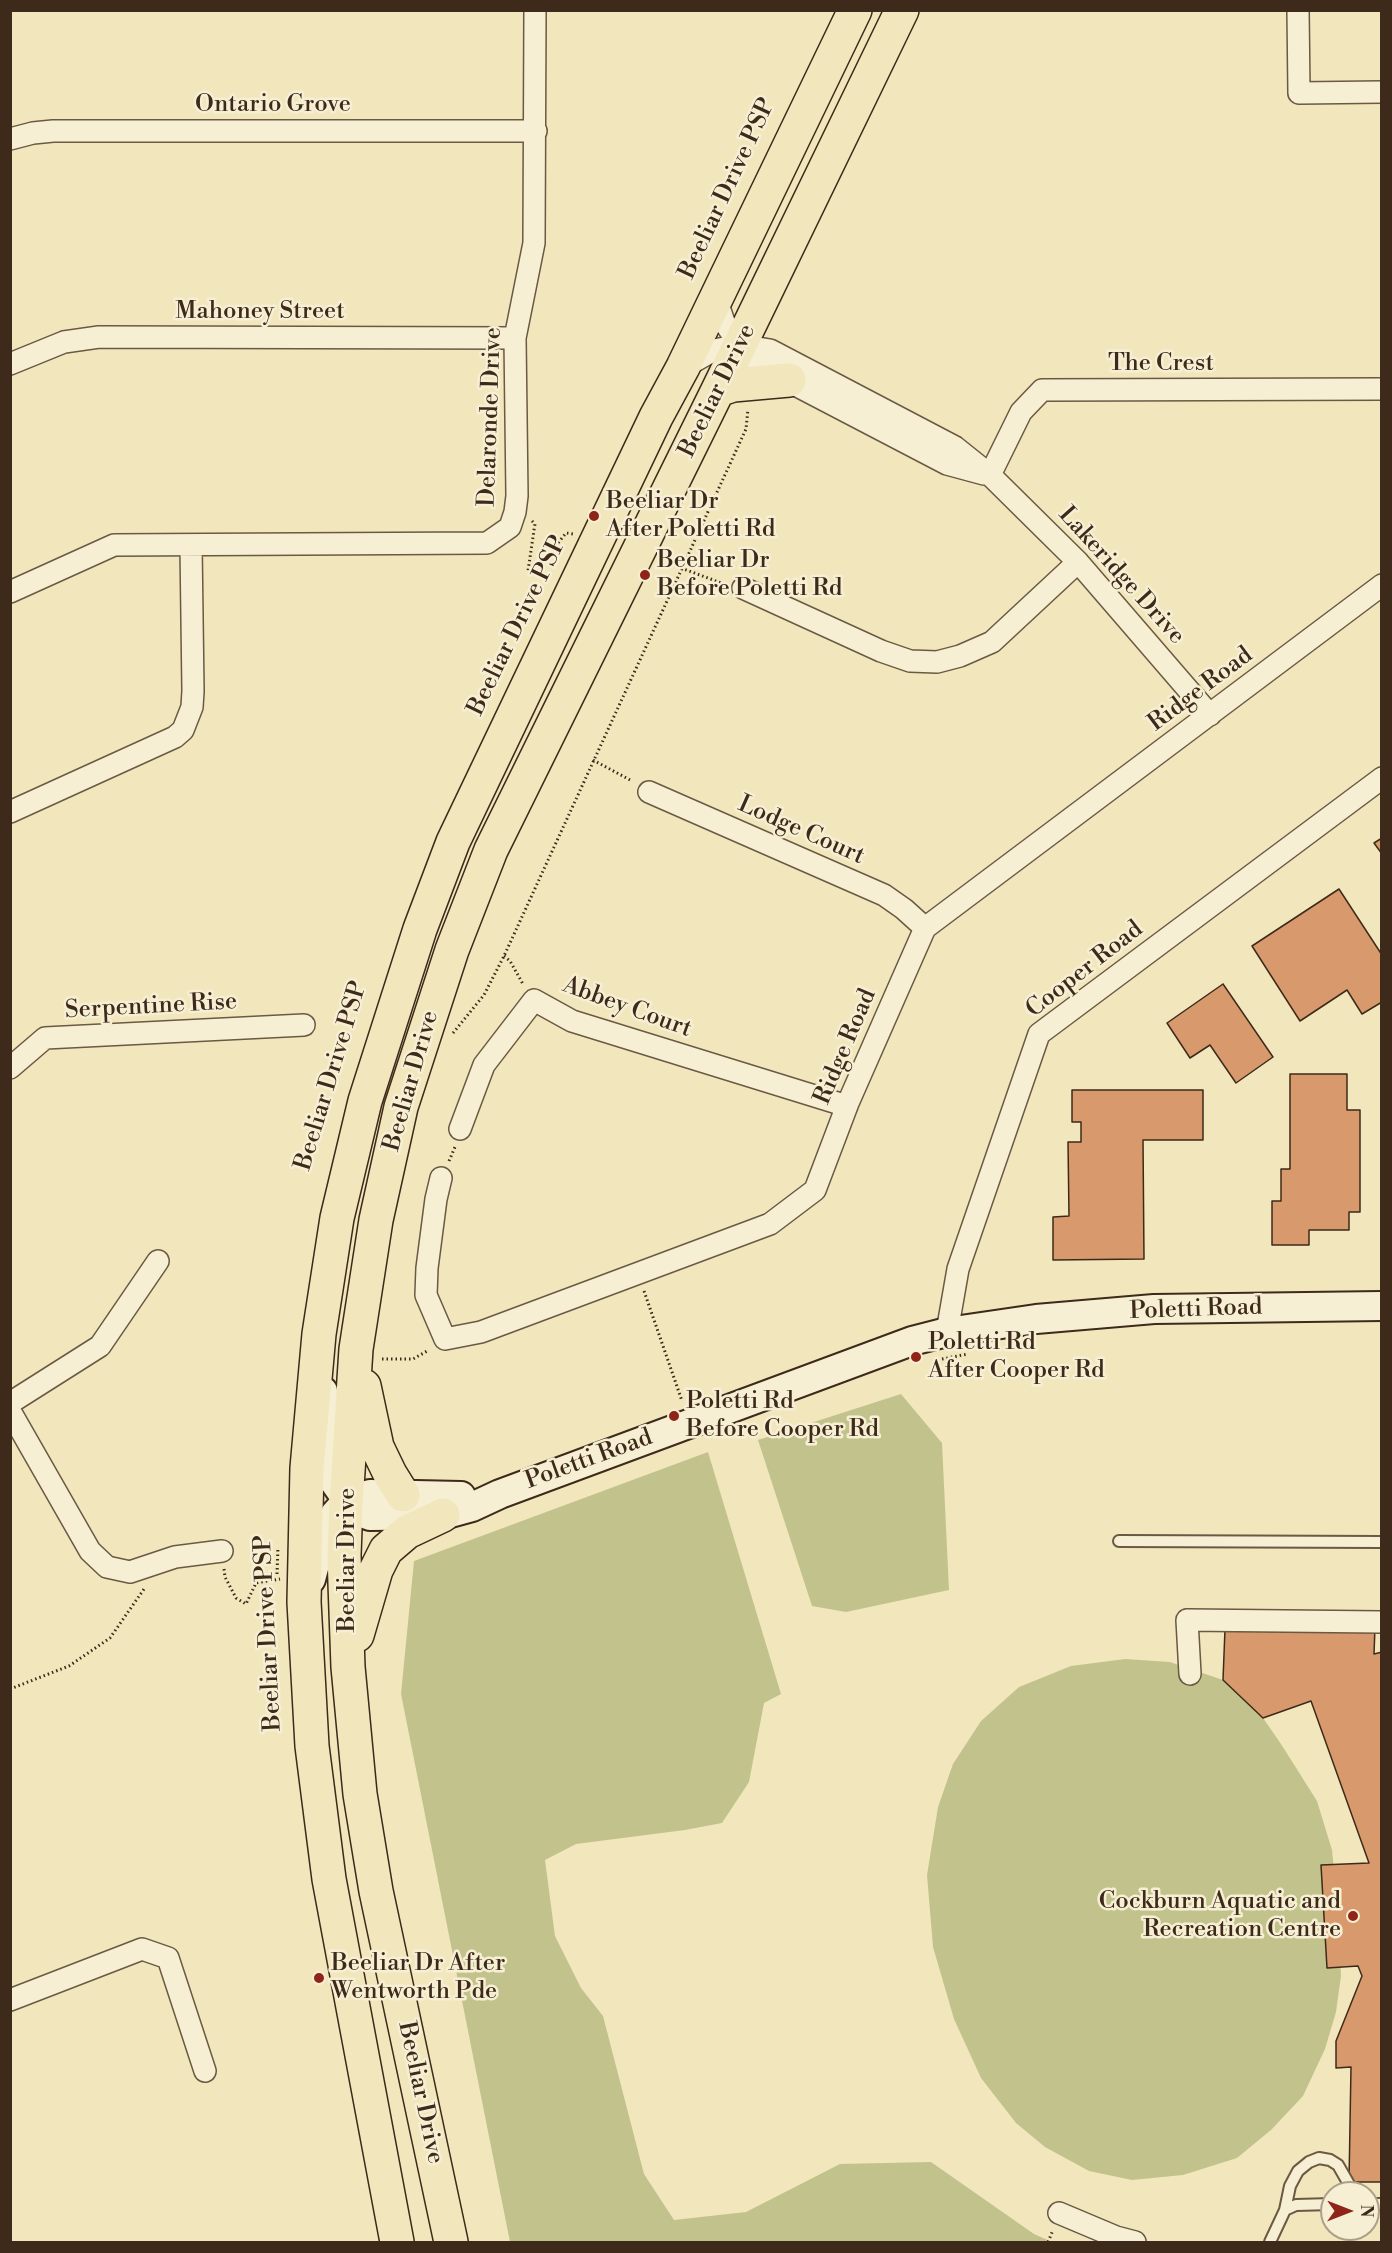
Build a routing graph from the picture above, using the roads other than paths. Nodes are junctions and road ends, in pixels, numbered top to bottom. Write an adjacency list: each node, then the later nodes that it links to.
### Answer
1 (535, 10): 6 (street, Delaronde Drive)
2 (855, 10): 8 (highway, Beeliar Drive)
3 (902, 10): 10 (highway, Beeliar Drive)
4 (1298, 10): 5 (street)
5 (1382, 92)
6 (536, 131): 7 (street, Ontario Grove); 9 (street, Delaronde Drive)
7 (10, 139)
8 (716, 298): 10 (street); 12 (highway, Beeliar Drive)
9 (515, 338): 11 (street, Mahoney Street); 17 (street, Delaronde Drive)
10 (740, 345): 12 (street, Lakeridge Drive); 13 (street); 15 (highway, Beeliar Drive); 16 (street, Lakeridge Drive)
11 (10, 364)
12 (683, 367): 35 (highway, Beeliar Drive)
13 (789, 380): 15 (highway); 16 (street)
14 (1382, 389): 16 (street, The Crest)
15 (718, 390): 36 (highway, Beeliar Drive)
16 (990, 475): 18 (street, Lakeridge Drive)
17 (191, 545): 21 (street, Delaronde Drive); 25 (street)
18 (1078, 562): 20 (street); 22 (street, Lakeridge Drive)
19 (1382, 585): 22 (street, Ridge Road)
20 (743, 588)
21 (10, 592)
22 (1210, 715): 26 (street, Ridge Road)
23 (1382, 778): 34 (street, Cooper Road)
24 (649, 792): 26 (street, Lodge Court)
25 (10, 812)
26 (925, 928): 29 (street, Ridge Road)
27 (304, 1025): 28 (street, Serpentine Rise)
28 (10, 1068)
29 (847, 1106): 30 (street, Abbey Court); 31 (street, Ridge Road)
30 (460, 1129)
31 (441, 1178)
32 (158, 1261): 37 (street)
33 (1382, 1306): 34 (main road, Poletti Road)
34 (947, 1332): 39 (main road, Poletti Road)
35 (319, 1334): 41 (main road); 46 (highway, Beeliar Drive)
36 (369, 1354): 40 (highway); 41 (highway, Beeliar Drive)
37 (10, 1402)
38 (10, 1411): 45 (street)
39 (500, 1494): 40 (main road, Poletti Road); 42 (main road, Poletti Road)
40 (403, 1495): 41 (main road, Poletti Road)
41 (346, 1502): 42 (main road, Poletti Road); 46 (main road); 48 (highway, Beeliar Drive)
42 (443, 1515): 48 (highway)
43 (1119, 1541): 44 (lane)
44 (1382, 1542)
45 (222, 1551)
46 (291, 1587): 56 (highway, Beeliar Drive)
47 (1382, 1622): 49 (street)
48 (348, 1667): 57 (highway, Beeliar Drive)
49 (1190, 1674)
50 (10, 2000): 51 (street)
51 (205, 2071)
52 (1347, 2181): 54 (lane)
53 (1320, 2204): 54 (lane)
54 (1286, 2210): 59 (lane)
55 (1059, 2213): 58 (street)
56 (397, 2242)
57 (451, 2242)
58 (1135, 2242)
59 (1270, 2242)

